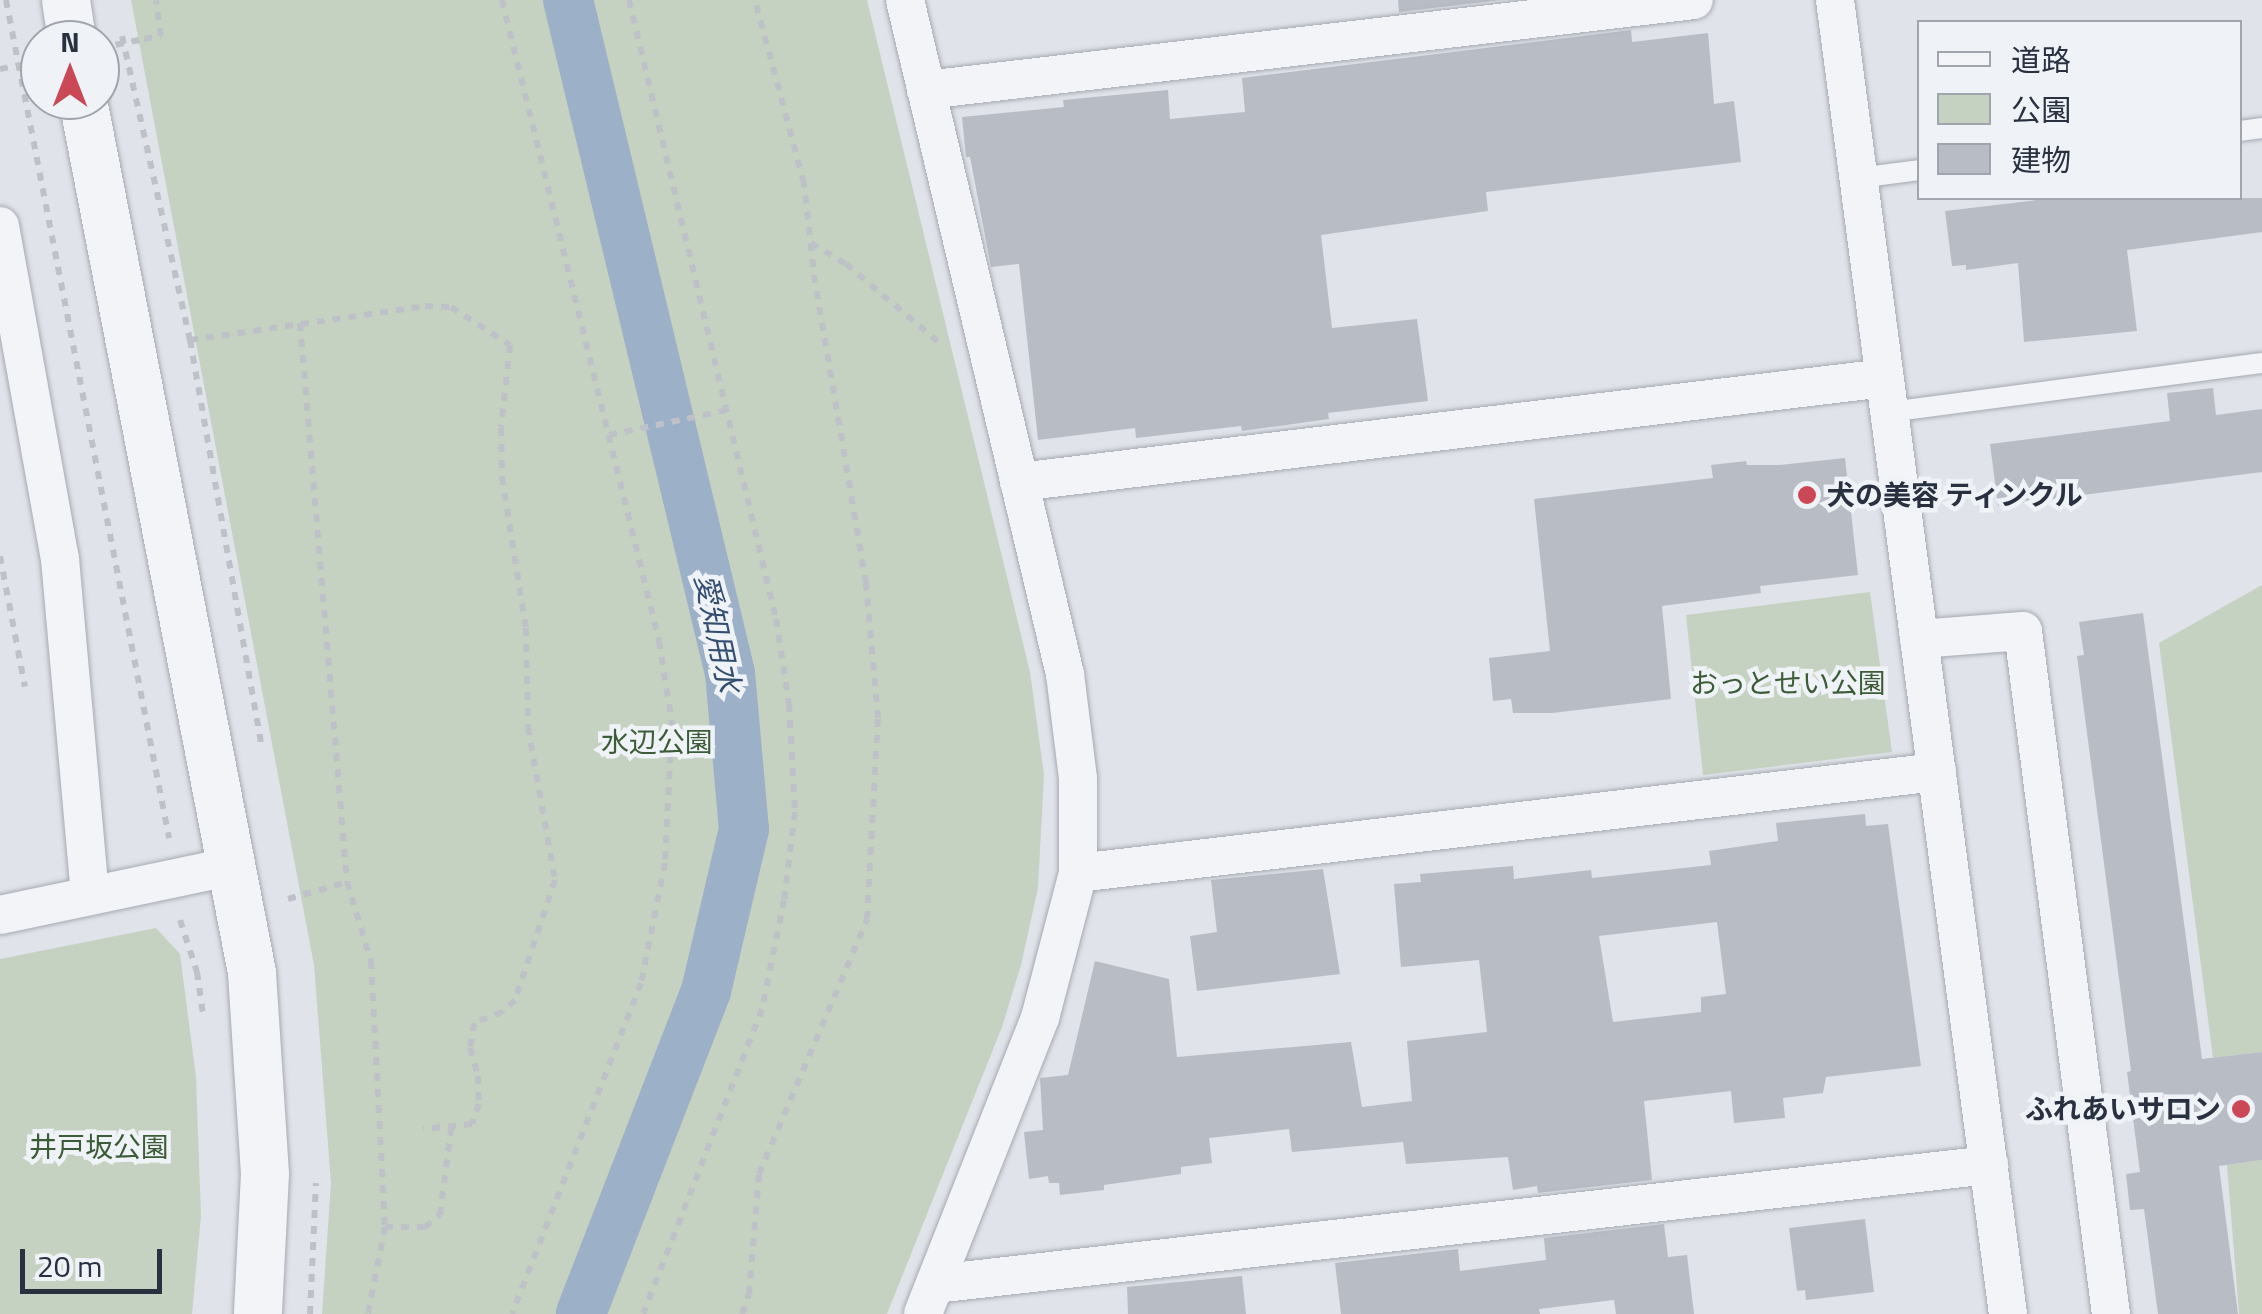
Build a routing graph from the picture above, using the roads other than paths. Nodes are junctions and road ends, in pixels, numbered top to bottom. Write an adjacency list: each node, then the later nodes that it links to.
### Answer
1 (904, 0): 4 (street)
2 (1694, 0): 4 (street)
3 (1835, 0): 7 (street)
4 (926, 90): 11 (street)
5 (87, 120): 14 (street)
6 (1917, 170): 7 (lane)
7 (1858, 178): 10 (street)
8 (0, 226): 16 (street)
9 (2262, 363): 10 (lane)
10 (1887, 395): 11 (street); 12 (street)
11 (1019, 482): 15 (street)
12 (1919, 639): 13 (street); 22 (street)
13 (1936, 772): 15 (street); 18 (street)
14 (228, 867): 16 (street); 20 (street)
15 (1078, 873): 19 (street)
16 (90, 896): 17 (street)
17 (0, 915)
18 (1989, 1164): 19 (street); 21 (street)
19 (929, 1299)
20 (258, 1314)
21 (2008, 1314)
22 (2111, 1314)

